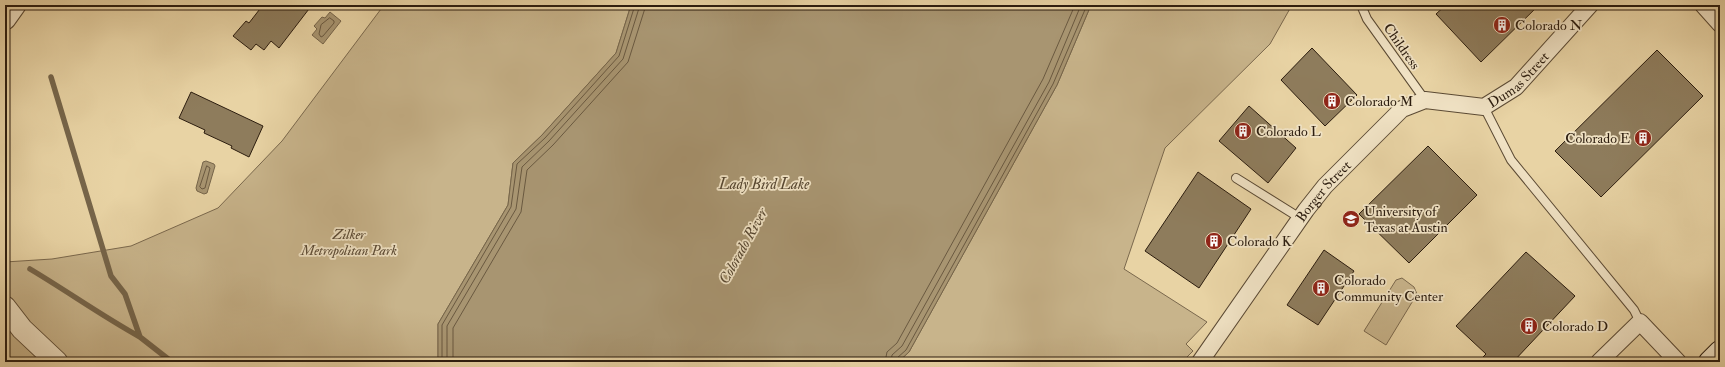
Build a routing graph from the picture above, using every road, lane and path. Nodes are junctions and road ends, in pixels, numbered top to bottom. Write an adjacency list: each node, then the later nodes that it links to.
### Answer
1 (14, 5): 5 (street)
2 (1361, 5): 7 (lane, Childress)
3 (1590, 5): 8 (street, Dumas Street)
4 (1703, 5): 6 (street)
5 (5, 19)
6 (1720, 24)
7 (1425, 100): 8 (street, Dumas Street); 10 (street, Borger Street)
8 (1484, 107): 12 (lane)
9 (1236, 178): 10 (lane)
10 (1300, 218): 15 (street, Borger Street)
11 (5, 307): 14 (street)
12 (1640, 322): 16 (street); 17 (street)
13 (1720, 352): 18 (main road)
14 (57, 362)
15 (1200, 362)
16 (1599, 362)
17 (1678, 362)
18 (1710, 362)

